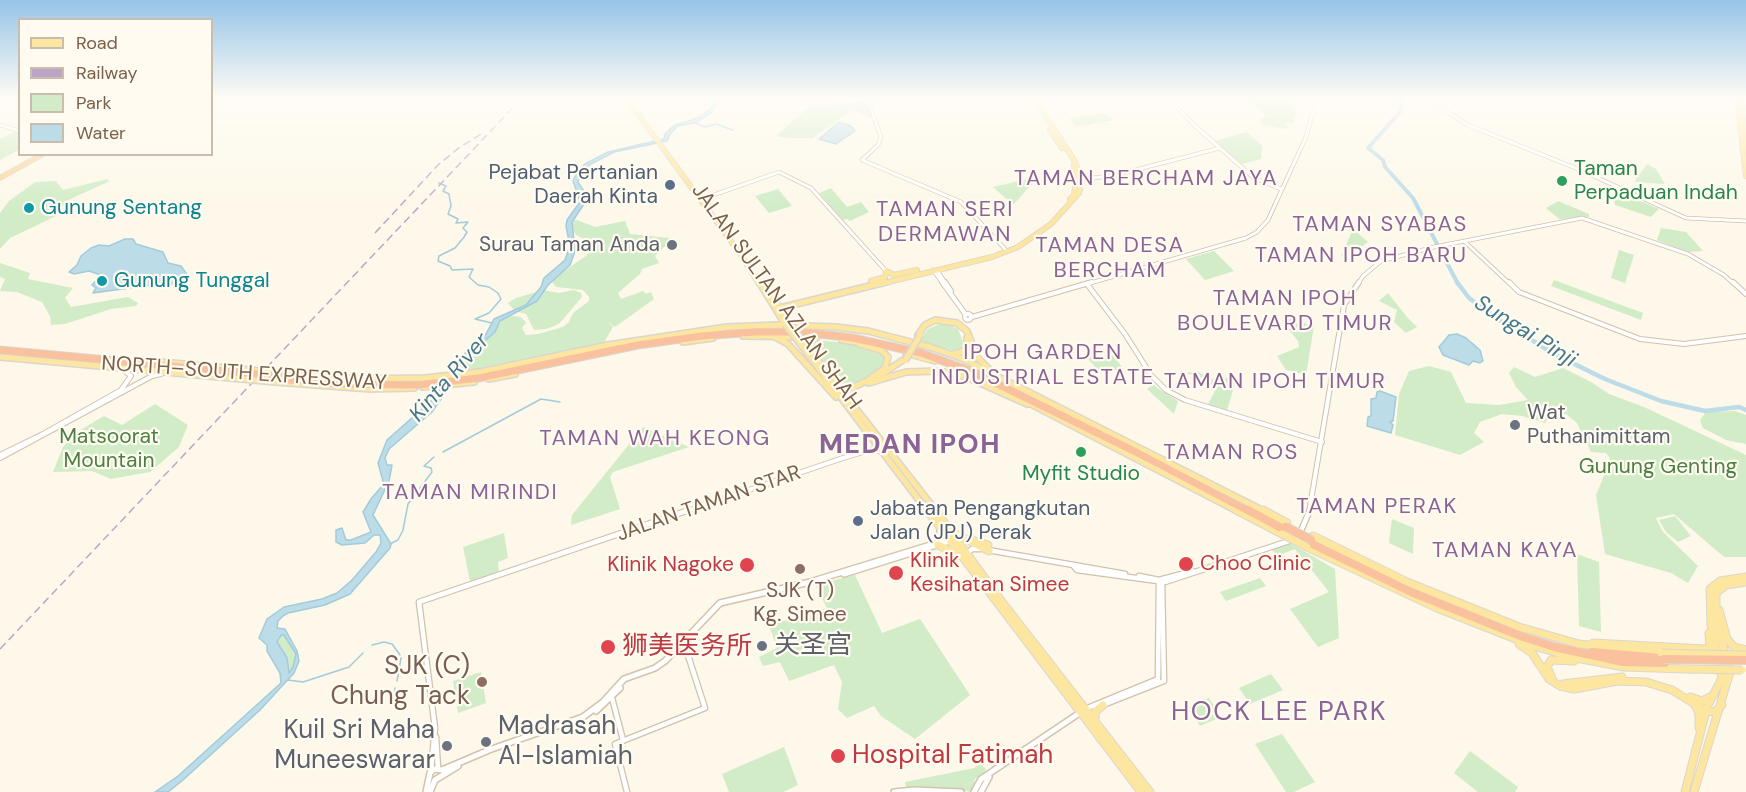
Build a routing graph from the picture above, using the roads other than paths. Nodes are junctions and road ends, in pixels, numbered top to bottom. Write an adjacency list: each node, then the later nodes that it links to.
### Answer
1 (657, 135): 21 (main road, JALAN SULTAN AZLAN SHAH)
2 (880, 135): 26 (street)
3 (1053, 135): 10 (main road)
4 (1057, 135): 13 (main road)
5 (1207, 135): 11 (street)
6 (1305, 135): 19 (street)
7 (1493, 135): 22 (street)
8 (1740, 135): 17 (main road)
9 (1745, 135): 12 (main road)
10 (1057, 141): 13 (main road); 15 (main road)
11 (1221, 148): 18 (street); 19 (street)
12 (1746, 150)
13 (1068, 151): 18 (main road)
14 (37, 156): 16 (highway)
15 (1075, 167): 18 (main road); 20 (main road)
16 (1, 176)
17 (1746, 176)
18 (1082, 180): 20 (main road); 23 (main road)
19 (1282, 187): 33 (street)
20 (1074, 195): 26 (main road)
21 (703, 198): 31 (street); 39 (main road, JALAN SULTAN AZLAN SHAH); 42 (main road, JALAN SULTAN AZLAN SHAH)
22 (1746, 221)
23 (1027, 240): 26 (main road); 27 (main road)
24 (1464, 241): 25 (street); 38 (street); 48 (street)
25 (1443, 245): 67 (street)
26 (1006, 249): 27 (main road); 28 (main road)
27 (985, 259): 28 (main road)
28 (955, 264): 29 (main road); 30 (main road); 30 (main road)
29 (917, 270): 31 (main road); 31 (main road)
30 (935, 272): 31 (main road); 32 (main road); 43 (street)
31 (890, 274): 32 (main road); 41 (main road)
32 (909, 275): 40 (main road)
33 (1104, 278): 34 (street); 35 (street)
34 (1097, 279): 35 (street); 36 (street)
35 (1087, 284): 36 (street); 37 (street); 67 (street)
36 (1077, 285): 37 (street)
37 (1066, 289): 43 (street)
38 (1746, 294)
39 (771, 295): 41 (main road); 42 (main road, JALAN SULTAN AZLAN SHAH)
40 (817, 299): 42 (main road); 44 (main road)
41 (788, 304): 42 (main road)
42 (777, 306): 44 (main road, JALAN SULTAN AZLAN SHAH)
43 (967, 315): 45 (main road)
44 (787, 322): 58 (main road, JALAN SULTAN AZLAN SHAH, bridge)
45 (969, 334): 46 (main road); 59 (main road)
46 (919, 335): 50 (main road); 57 (main road, bridge)
47 (741, 336): 49 (main road); 55 (main road); 64 (main road)
48 (1746, 336)
49 (836, 339): 57 (main road); 63 (main road)
50 (941, 350): 55 (main road); 59 (main road)
51 (0, 352): 52 (main road); 53 (highway, NORTH–SOUTH EXPRESSWAY)
52 (122, 369): 54 (main road); 65 (street)
53 (235, 374): 54 (main road); 56 (highway, NORTH–SOUTH EXPRESSWAY, bridge)
54 (192, 375): 70 (street)
55 (464, 379): 56 (highway, NORTH–SOUTH EXPRESSWAY); 75 (highway, NORTH–SOUTH EXPRESSWAY)
56 (435, 382)
57 (868, 382): 60 (main road); 63 (main road)
58 (833, 385): 60 (main road); 61 (main road); 64 (main road, JALAN SULTAN AZLAN SHAH)
59 (1017, 386): 75 (main road)
60 (855, 387): 61 (main road); 68 (main road)
61 (842, 394): 68 (main road, JALAN SULTAN AZLAN SHAH); 71 (main road)
62 (83, 406): 65 (street)
63 (1035, 406): 75 (main road)
64 (852, 413): 66 (main road, JALAN SULTAN AZLAN SHAH)
65 (78, 415): 70 (street)
66 (874, 441): 69 (street, JALAN TAMAN STAR); 71 (main road, JALAN SULTAN AZLAN SHAH)
67 (1320, 442): 87 (street)
68 (884, 446): 72 (main road, JALAN SULTAN AZLAN SHAH)
69 (863, 452): 71 (street); 114 (street, JALAN TAMAN STAR)
70 (0, 457)
71 (887, 457): 73 (main road, JALAN SULTAN AZLAN SHAH)
72 (922, 494): 74 (main road, JALAN SULTAN AZLAN SHAH); 77 (main road)
73 (939, 527): 77 (main road, JALAN SULTAN AZLAN SHAH); 82 (main road)
74 (950, 529): 79 (main road); 80 (main road, JALAN SULTAN AZLAN SHAH)
75 (1285, 529): 76 (highway, NORTH–SOUTH EXPRESSWAY, bridge)
76 (1308, 540): 92 (main road); 94 (main road); 98 (highway, NORTH–SOUTH EXPRESSWAY)
77 (949, 541): 78 (main road); 83 (main road, JALAN SULTAN AZLAN SHAH)
78 (938, 545): 81 (main road); 83 (main road)
79 (989, 548): 80 (street); 85 (street)
80 (967, 552): 91 (street); 108 (main road, JALAN SULTAN AZLAN SHAH)
81 (907, 555): 82 (main road); 84 (main road)
82 (890, 557): 86 (main road)
83 (960, 558): 91 (main road, JALAN SULTAN AZLAN SHAH)
84 (875, 565): 86 (main road); 95 (main road)
85 (1073, 566): 89 (street); 89 (street)
86 (857, 567): 102 (main road)
87 (1191, 573): 89 (street); 89 (street); 89 (street)
88 (1746, 579): 90 (main road); 93 (main road)
89 (1162, 583): 96 (street); 100 (street)
90 (1715, 597): 97 (main road); 106 (main road)
91 (993, 600): 108 (main road, JALAN SULTAN AZLAN SHAH)
92 (1468, 622): 101 (main road); 104 (main road)
93 (1711, 625): 94 (main road); 103 (main road)
94 (1533, 632): 98 (main road)
95 (684, 643): 102 (main road); 112 (street)
96 (1159, 645): 100 (street); 108 (street)
97 (1746, 653): 98 (main road, bridge)
98 (1663, 658): 99 (highway, NORTH–SOUTH EXPRESSWAY, bridge)
99 (1745, 666): 101 (main road, bridge)
100 (1164, 667): 105 (street)
101 (1624, 667): 103 (main road)
102 (611, 695): 112 (street); 114 (main road)
103 (1714, 695): 107 (main road)
104 (1691, 701): 107 (main road); 113 (main road)
105 (1103, 705): 108 (street); 109 (main road)
106 (1722, 705): 107 (main road); 111 (main road)
107 (1706, 711): 110 (main road)
108 (1083, 712): 109 (main road, JALAN SULTAN AZLAN SHAH); 115 (main road); 115 (main road); 123 (main road, JALAN SULTAN AZLAN SHAH)
109 (1096, 724): 124 (main road, JALAN SULTAN AZLAN SHAH)
110 (1703, 724): 111 (main road); 113 (main road)
111 (1716, 725): 116 (main road)
112 (623, 740): 119 (street)
113 (1699, 742): 125 (main road)
114 (436, 774): 118 (main road)
115 (985, 778): 122 (main road)
116 (1694, 790)
117 (940, 791): 120 (main road); 121 (main road)
118 (428, 792)
119 (627, 792)
120 (894, 792)
121 (961, 792)
122 (977, 792)
123 (1141, 792)
124 (1149, 792)
125 (1685, 792)

